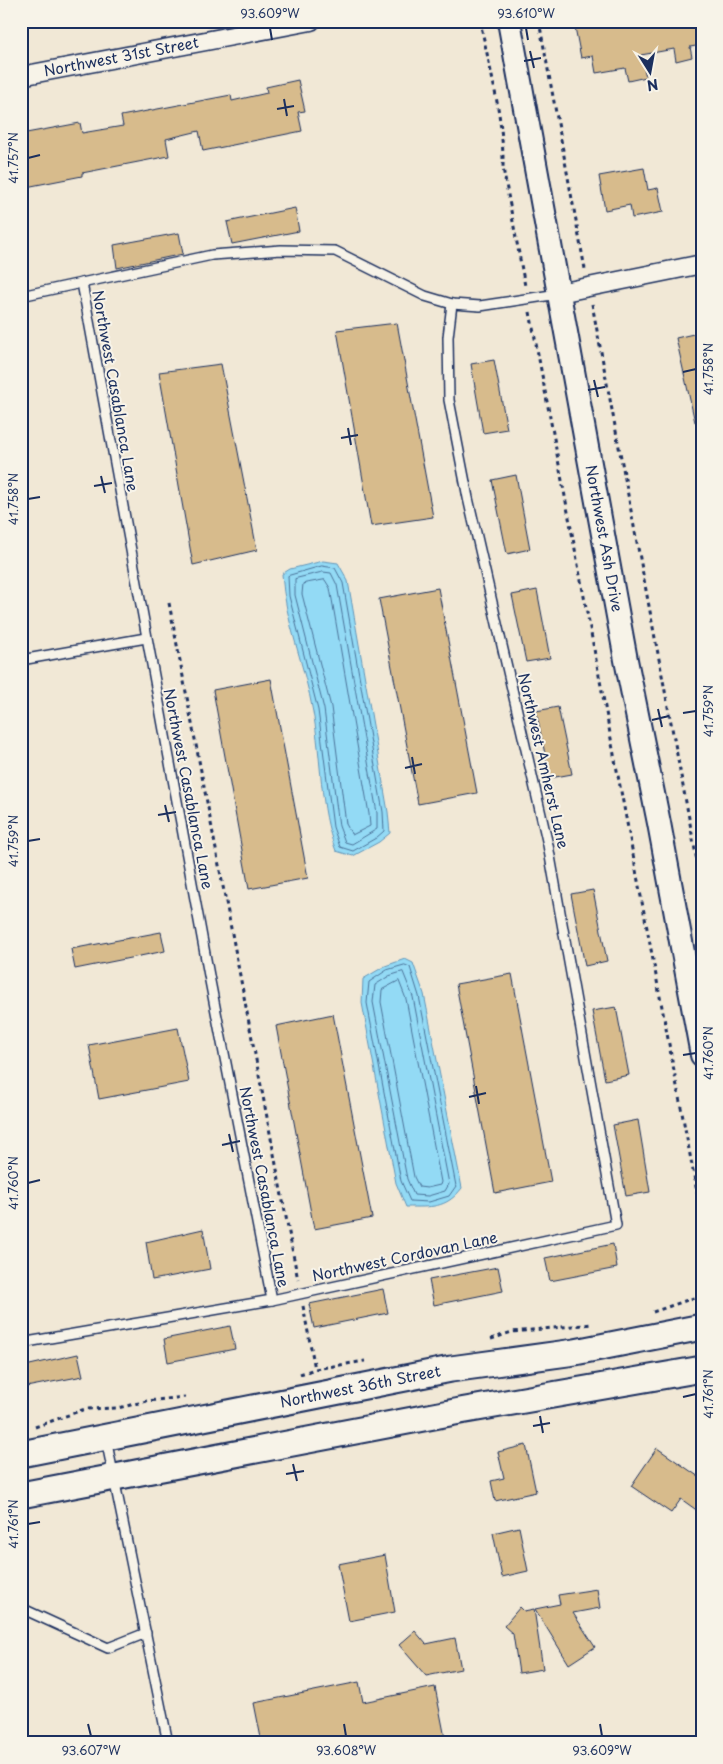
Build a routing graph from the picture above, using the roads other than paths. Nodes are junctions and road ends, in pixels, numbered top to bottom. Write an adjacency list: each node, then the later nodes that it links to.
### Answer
1 (311, 21): 3 (street, Northwest 31st Street)
2 (509, 21): 6 (street, Northwest Ash Drive)
3 (21, 76)
4 (702, 264): 6 (street)
5 (82, 283): 7 (lane); 8 (lane); 9 (lane, Northwest Casablanca Lane)
6 (559, 294): 8 (lane); 11 (street, Northwest Ash Drive)
7 (21, 296)
8 (452, 304): 12 (lane, Northwest Amherst Lane)
9 (146, 638): 10 (lane); 13 (lane, Northwest Casablanca Lane)
10 (21, 660)
11 (702, 1055)
12 (616, 1225): 13 (lane, Northwest Cordovan Lane)
13 (272, 1300): 15 (lane, Northwest Cordovan Lane)
14 (702, 1327): 17 (main road, Northwest 36th Street)
15 (21, 1343)
16 (702, 1369): 19 (main road)
17 (106, 1438): 18 (main road, Northwest 36th Street); 19 (lane)
18 (21, 1454)
19 (114, 1477): 20 (main road); 22 (lane)
20 (21, 1495)
21 (21, 1608): 22 (lane)
22 (146, 1634): 23 (lane)
23 (168, 1743)

